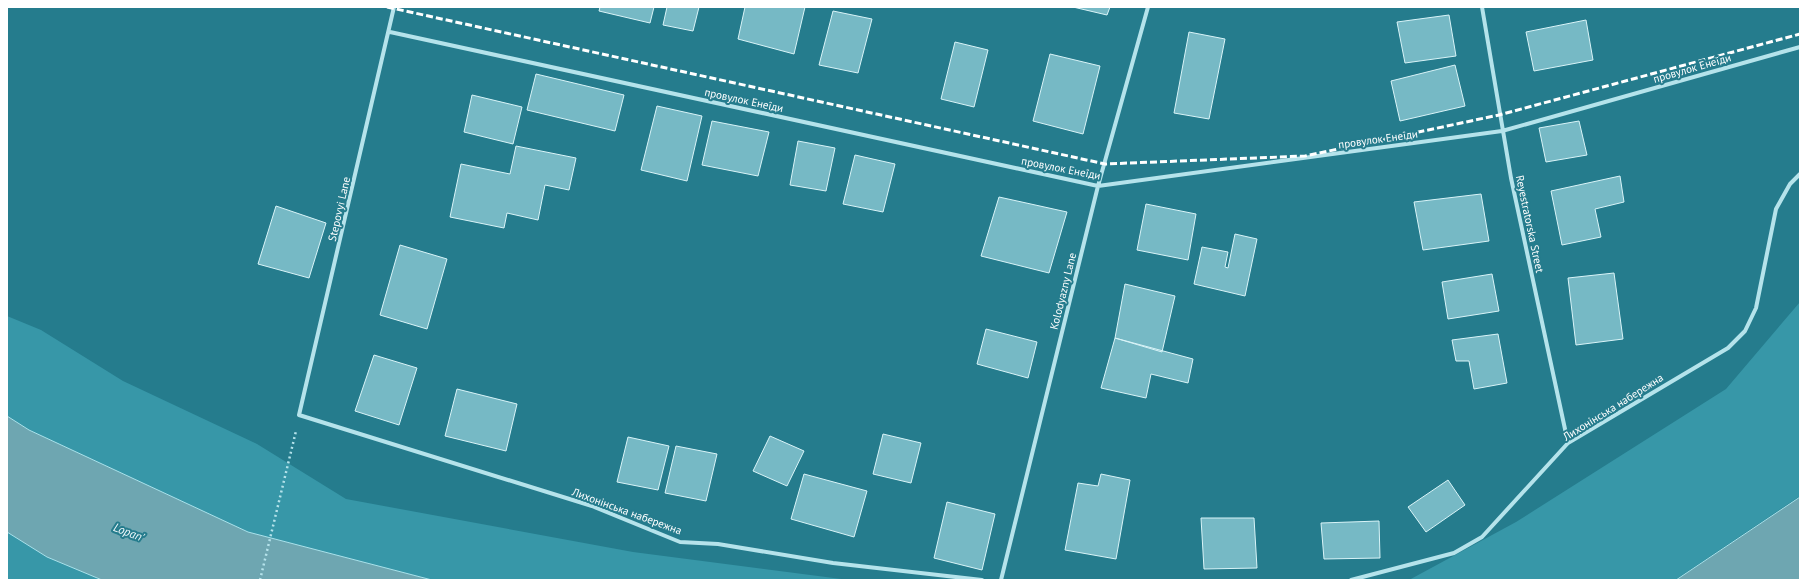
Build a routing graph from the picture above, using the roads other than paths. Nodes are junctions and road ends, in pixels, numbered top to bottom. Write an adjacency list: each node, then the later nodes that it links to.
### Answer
1 (394, 7): 4 (street, Stepovyi Lane)
2 (1148, 7): 8 (street, Kolodyazny Lane)
3 (1482, 7): 6 (street, Reyestratorska Street)
4 (390, 32): 8 (street, провулок Енеїди); 9 (street, Stepovyi Lane)
5 (1800, 47): 6 (street, провулок Енеїди)
6 (1502, 130): 8 (street, провулок Енеїди); 10 (street, Reyestratorska Street)
7 (1800, 174): 10 (street, Лихонінська набережна)
8 (1098, 186): 12 (street, Kolodyazny Lane)
9 (299, 415): 11 (street, Лихонінська набережна)
10 (1568, 443): 13 (street, Лихонінська набережна)
11 (982, 580)
12 (1001, 580)
13 (1351, 580)

